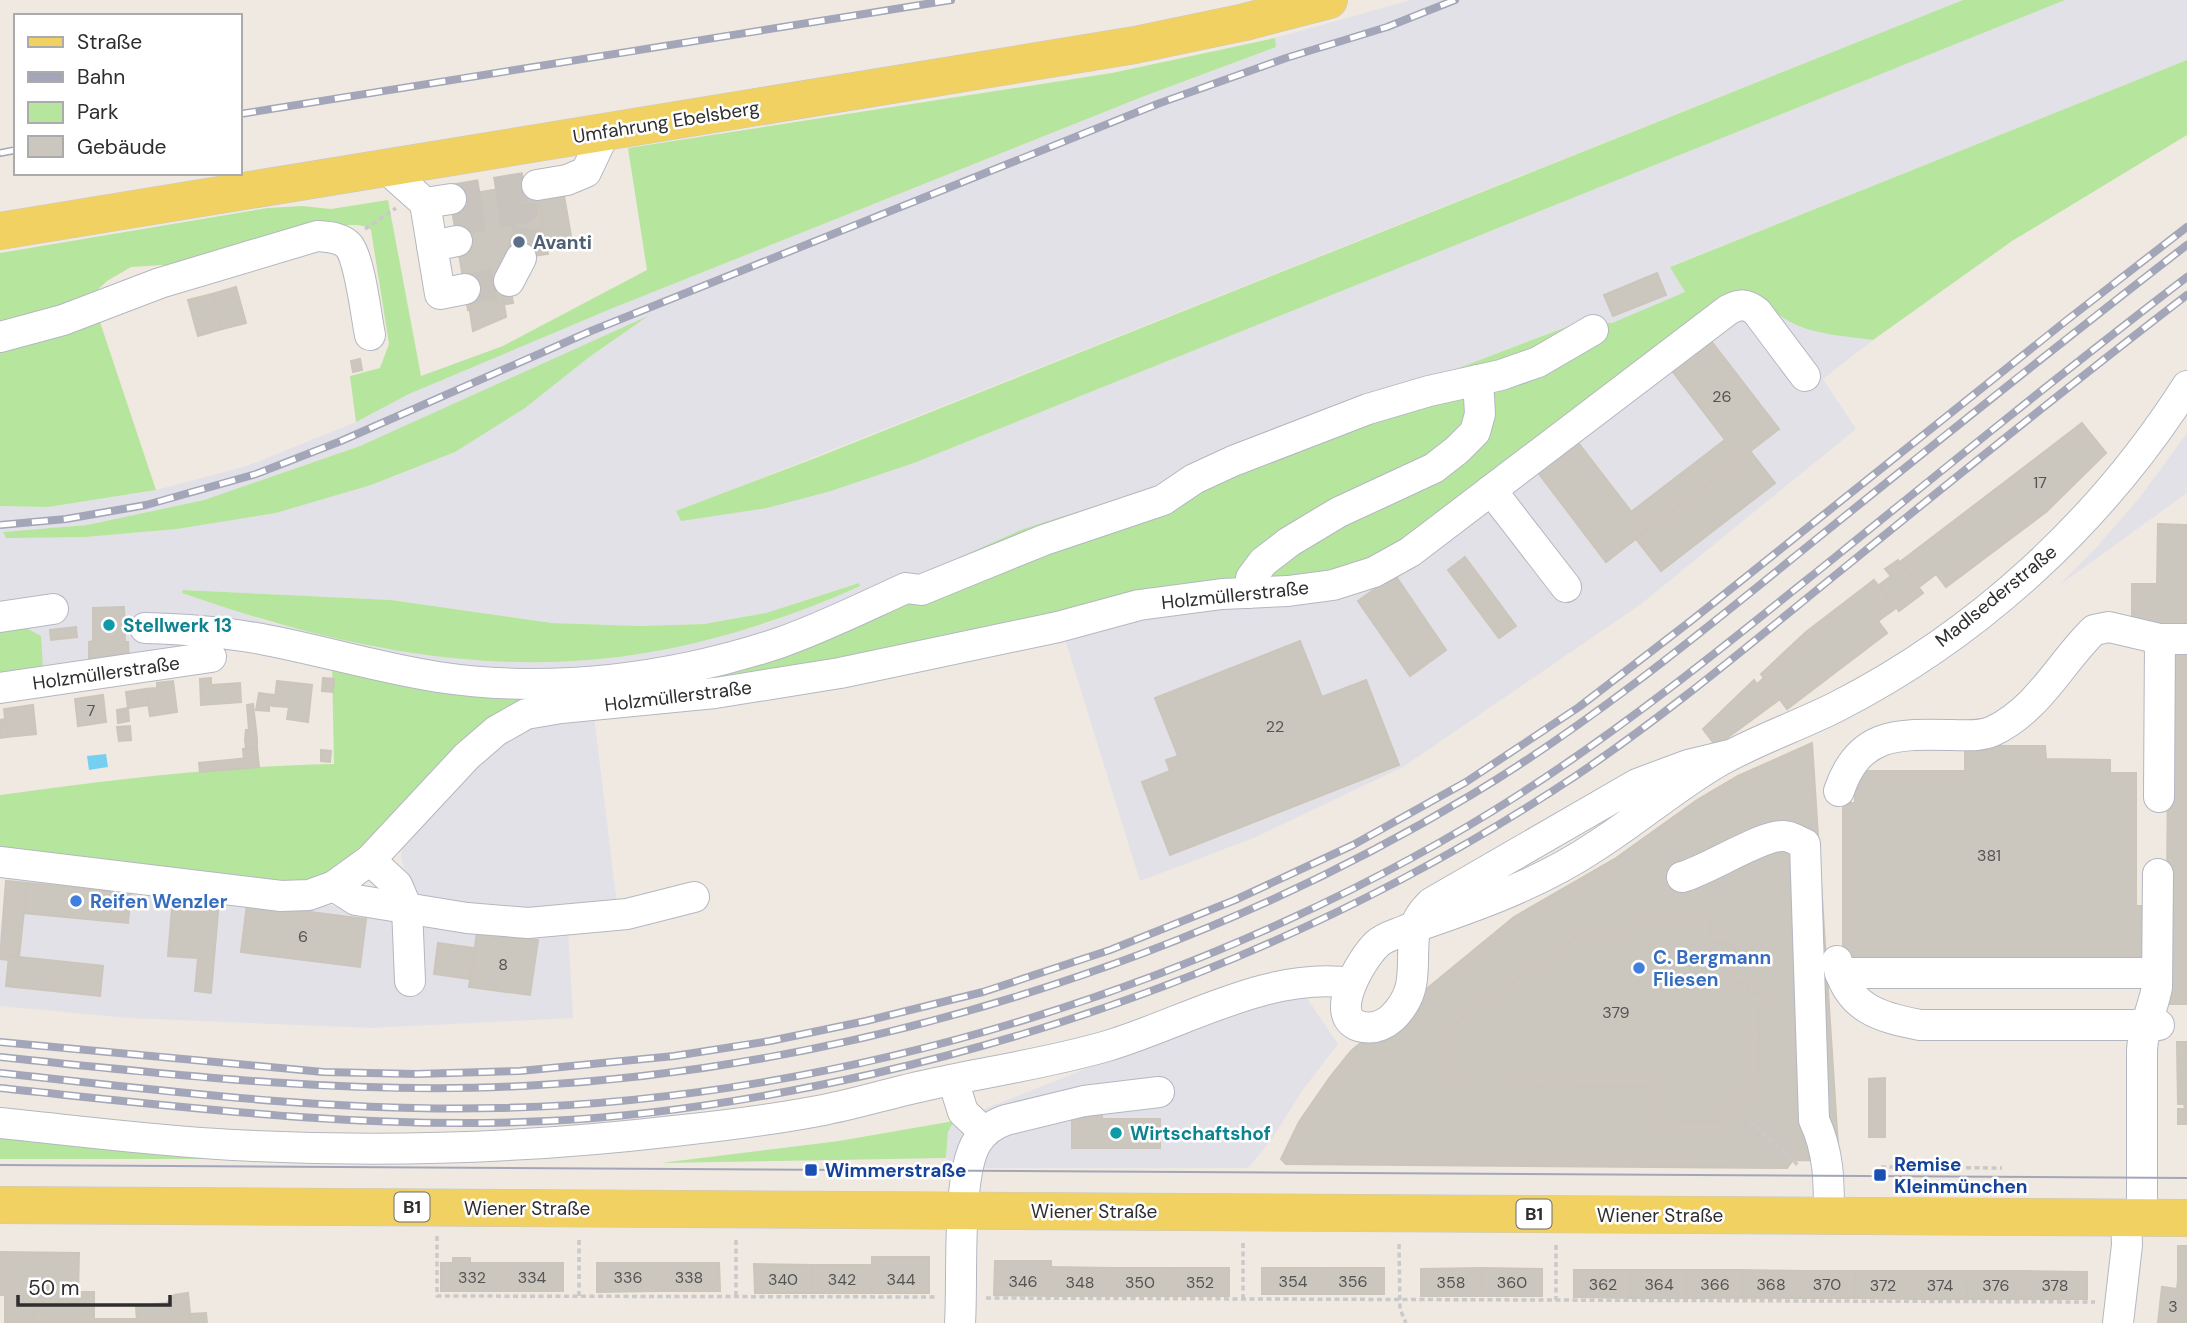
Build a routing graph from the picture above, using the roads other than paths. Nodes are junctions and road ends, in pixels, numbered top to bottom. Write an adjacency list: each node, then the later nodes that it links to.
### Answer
1 (1329, 0): 2 (main road, Umfahrung Ebelsberg)
2 (605, 132): 3 (main road, Umfahrung Ebelsberg); 4 (street)
3 (386, 168): 5 (main road, Umfahrung Ebelsberg); 6 (street)
4 (537, 185)
5 (0, 231)
6 (465, 289)
7 (1593, 330): 11 (street)
8 (370, 335): 9 (street)
9 (0, 337)
10 (1805, 376): 13 (street, Holzmüllerstraße)
11 (1478, 380): 15 (street); 18 (street)
12 (2187, 386): 31 (street, Madlsederstraße)
13 (1491, 490): 14 (street); 15 (street, Holzmüllerstraße)
14 (1566, 587)
15 (1249, 593): 24 (street, Holzmüllerstraße)
16 (53, 610): 17 (street)
17 (0, 617)
18 (145, 628)
19 (2173, 639): 22 (street); 23 (street)
20 (211, 657): 21 (street, Holzmüllerstraße)
21 (0, 688)
22 (1839, 790)
23 (2159, 797)
24 (370, 860): 28 (street, Holzmüllerstraße); 30 (street)
25 (0, 862): 28 (street, Holzmüllerstraße)
26 (2158, 874): 32 (street)
27 (1682, 877): 42 (street)
28 (334, 886): 30 (street)
29 (694, 897): 30 (street)
30 (407, 908): 33 (street)
31 (1415, 928): 34 (street, Madlsederstraße); 34 (street)
32 (2157, 973): 35 (street); 35 (street)
33 (410, 981)
34 (1351, 983): 36 (street)
35 (2152, 1025): 43 (street)
36 (953, 1080): 38 (street); 39 (street)
37 (1159, 1092): 39 (street)
38 (0, 1123)
39 (984, 1132): 41 (street)
40 (0, 1205): 41 (main road, Wiener Straße / B1)
41 (964, 1210): 42 (main road, Wiener Straße / B1); 45 (street)
42 (1829, 1216): 43 (main road, Wiener Straße / B1)
43 (2134, 1218): 44 (main road, Wiener Straße / B1); 46 (street)
44 (2187, 1218)
45 (961, 1306)
46 (2111, 1312)

